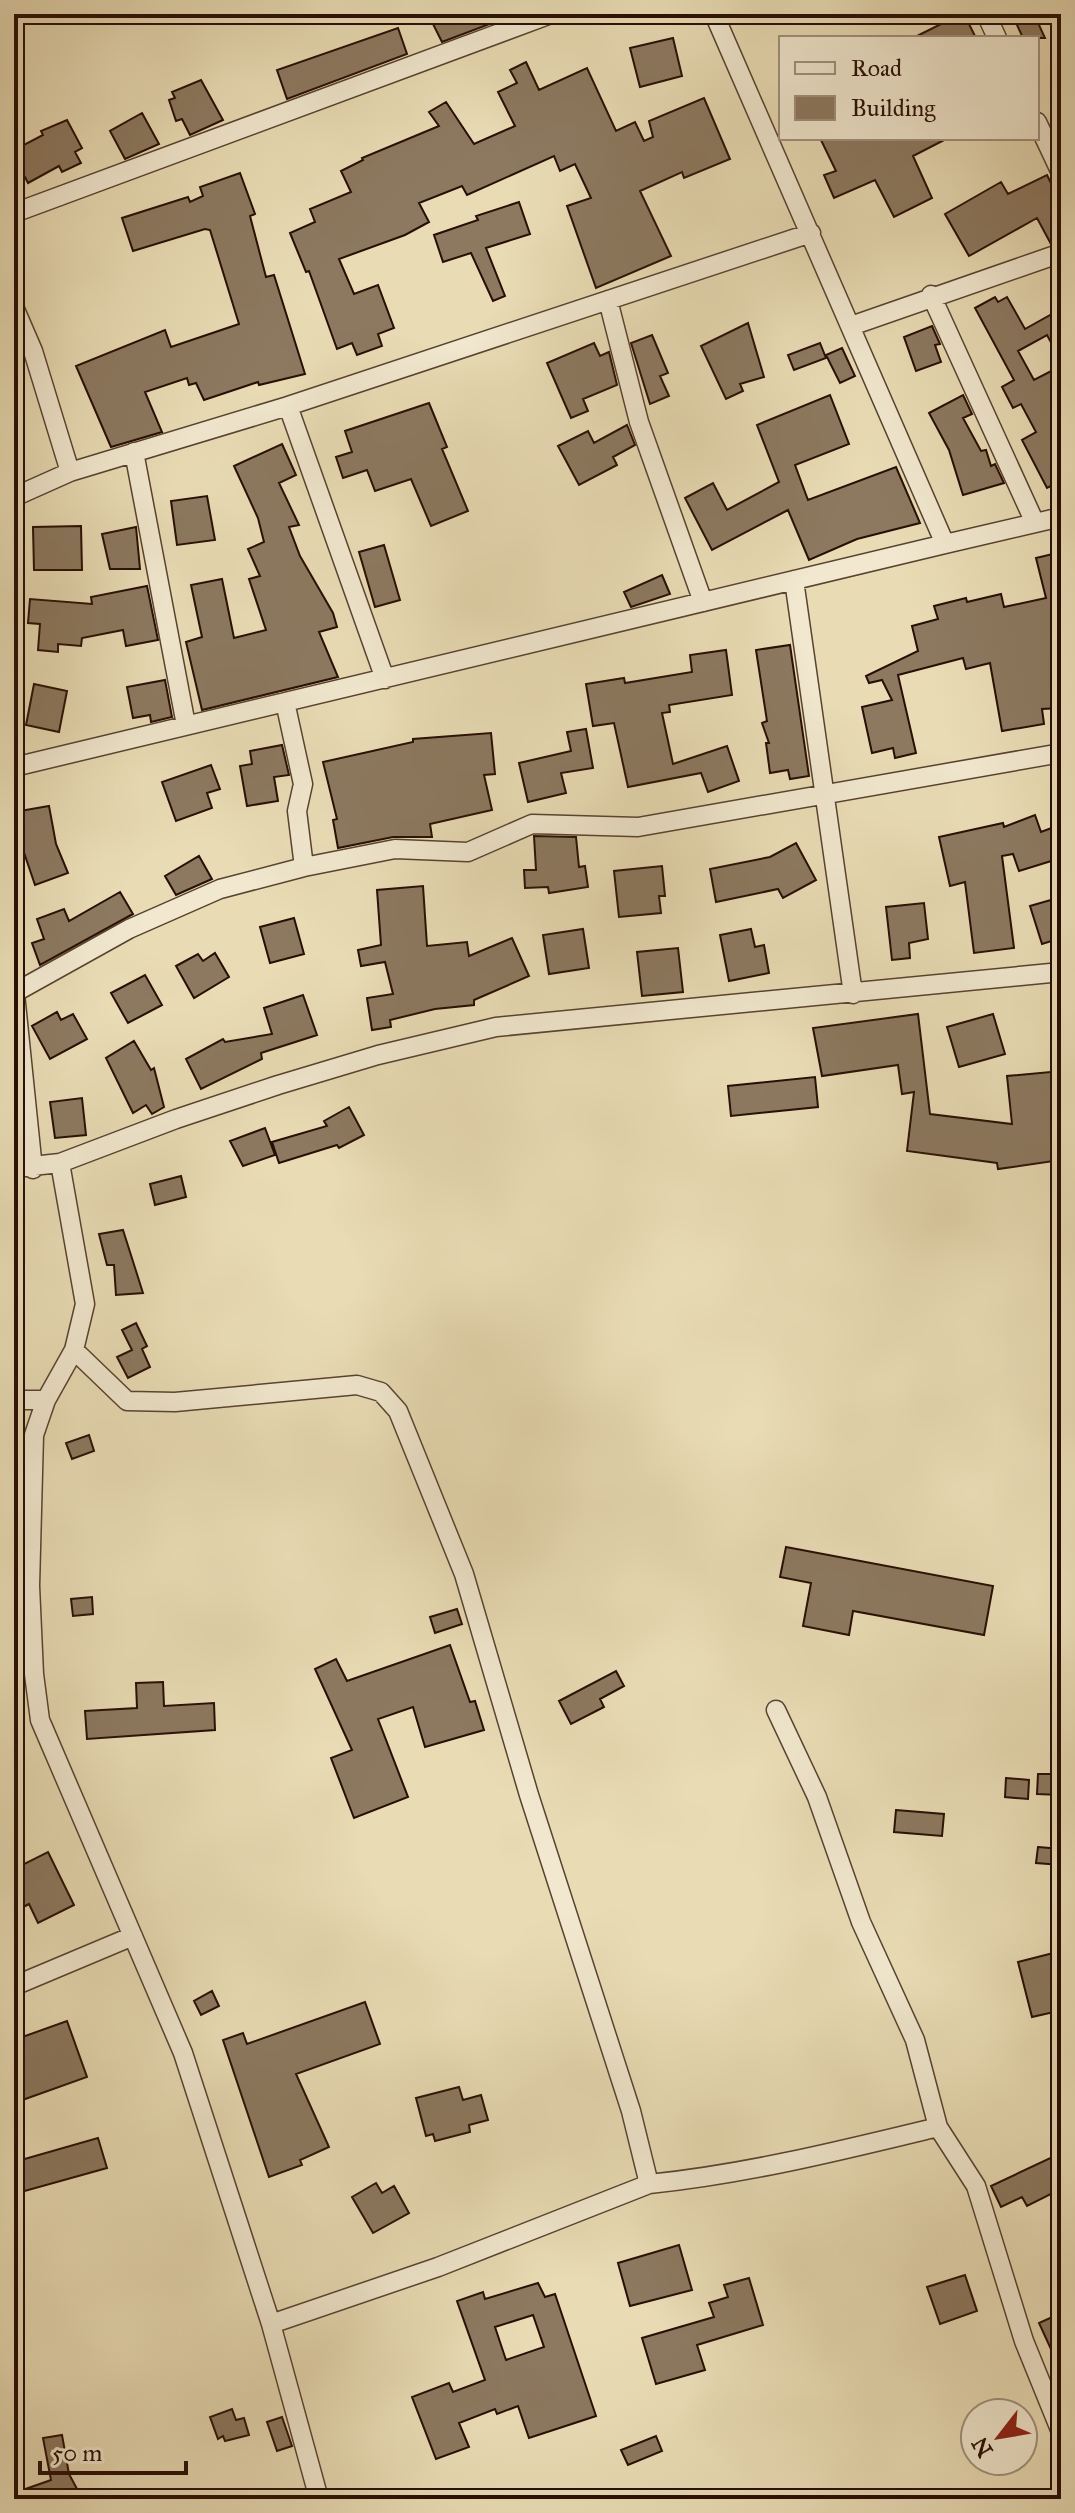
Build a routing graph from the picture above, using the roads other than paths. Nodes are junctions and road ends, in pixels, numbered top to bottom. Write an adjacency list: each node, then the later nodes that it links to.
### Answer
1 (551, 14): 7 (street)
2 (714, 14): 8 (street)
3 (986, 14): 4 (street)
4 (996, 36)
5 (1039, 126): 6 (street)
6 (1061, 173)
7 (14, 213)
8 (811, 233): 11 (street); 13 (street)
9 (1061, 253): 10 (street)
10 (931, 295): 13 (street); 20 (street)
11 (608, 300): 15 (street); 23 (street)
12 (14, 307): 14 (street)
13 (851, 326): 21 (street)
14 (24, 351): 17 (street)
15 (288, 406): 16 (street); 24 (street)
16 (134, 452): 17 (street); 26 (street)
17 (70, 472): 18 (street)
18 (14, 497)
19 (1061, 517): 20 (street)
20 (1035, 523): 21 (street)
21 (945, 544): 22 (street)
22 (794, 580): 23 (street); 29 (street)
23 (703, 602): 24 (street)
24 (385, 679): 25 (street)
25 (285, 702): 26 (street); 30 (street)
26 (186, 725): 28 (street)
27 (1061, 753): 29 (street)
28 (14, 767)
29 (827, 796): 30 (street); 34 (street)
30 (304, 867): 33 (street)
31 (1061, 972): 34 (street)
32 (14, 984): 33 (street)
33 (14, 993): 37 (street)
34 (853, 994): 35 (street)
35 (60, 1163): 37 (street); 38 (street)
36 (14, 1168): 37 (street)
37 (33, 1169)
38 (74, 1350): 40 (street); 45 (street)
39 (14, 1400): 40 (street)
40 (46, 1400): 42 (street)
41 (776, 1710): 44 (street)
42 (133, 1936): 43 (street); 46 (street)
43 (14, 1986)
44 (938, 2127): 45 (street); 47 (street)
45 (649, 2184): 46 (street)
46 (271, 2324): 48 (street)
47 (1061, 2432)
48 (319, 2499)

